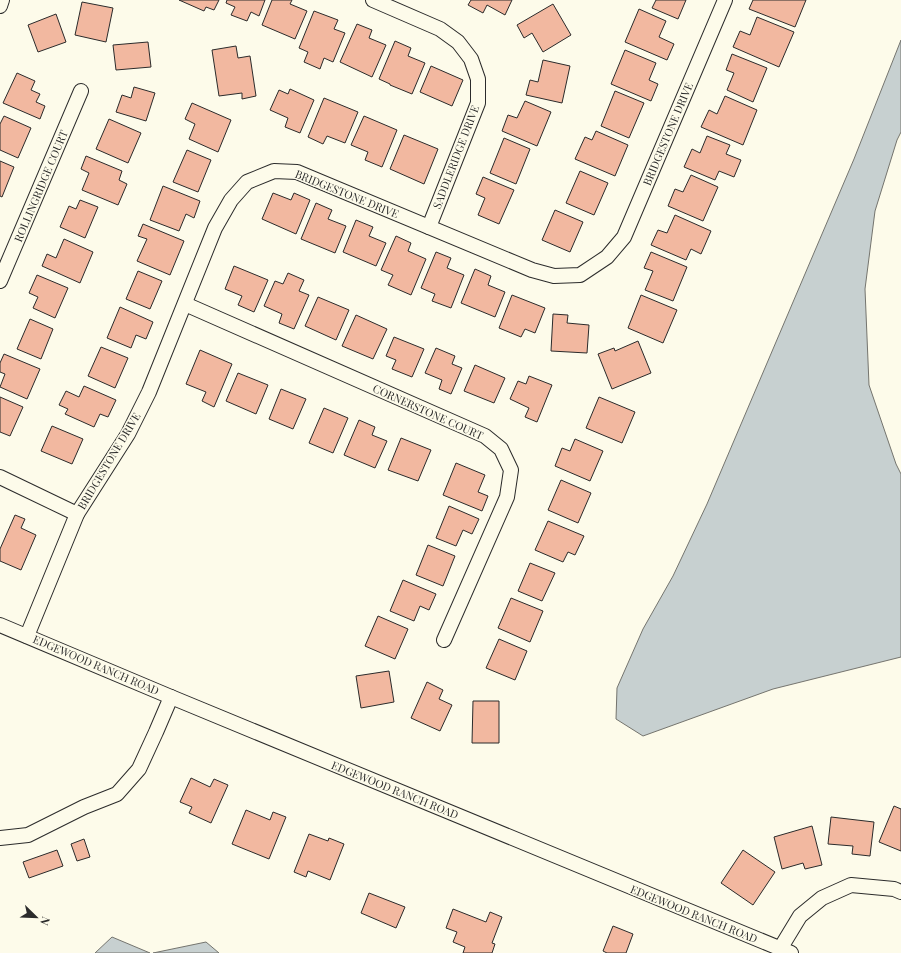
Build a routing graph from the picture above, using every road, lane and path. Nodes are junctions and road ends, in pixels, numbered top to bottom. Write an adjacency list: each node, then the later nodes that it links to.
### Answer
1 (2, 0): 4 (street)
2 (373, 0): 6 (street, SADDLERIDGE DRIVE)
3 (725, 0): 6 (street, BRIDGESTONE DRIVE)
4 (0, 6)
5 (81, 91): 7 (street, ROLLINGRIDGE COURT)
6 (429, 227): 8 (street, BRIDGESTONE DRIVE)
7 (0, 281)
8 (185, 304): 10 (street, BRIDGESTONE DRIVE); 13 (street, CORNERSTONE COURT)
9 (0, 477): 10 (street)
10 (77, 514): 12 (street, BRIDGESTONE DRIVE)
11 (0, 625): 12 (street, EDGEWOOD RANCH ROAD)
12 (27, 636): 14 (street, EDGEWOOD RANCH ROAD)
13 (444, 640)
14 (171, 697): 15 (street); 17 (street, EDGEWOOD RANCH ROAD)
15 (0, 838)
16 (901, 892): 17 (street)
17 (785, 951)

